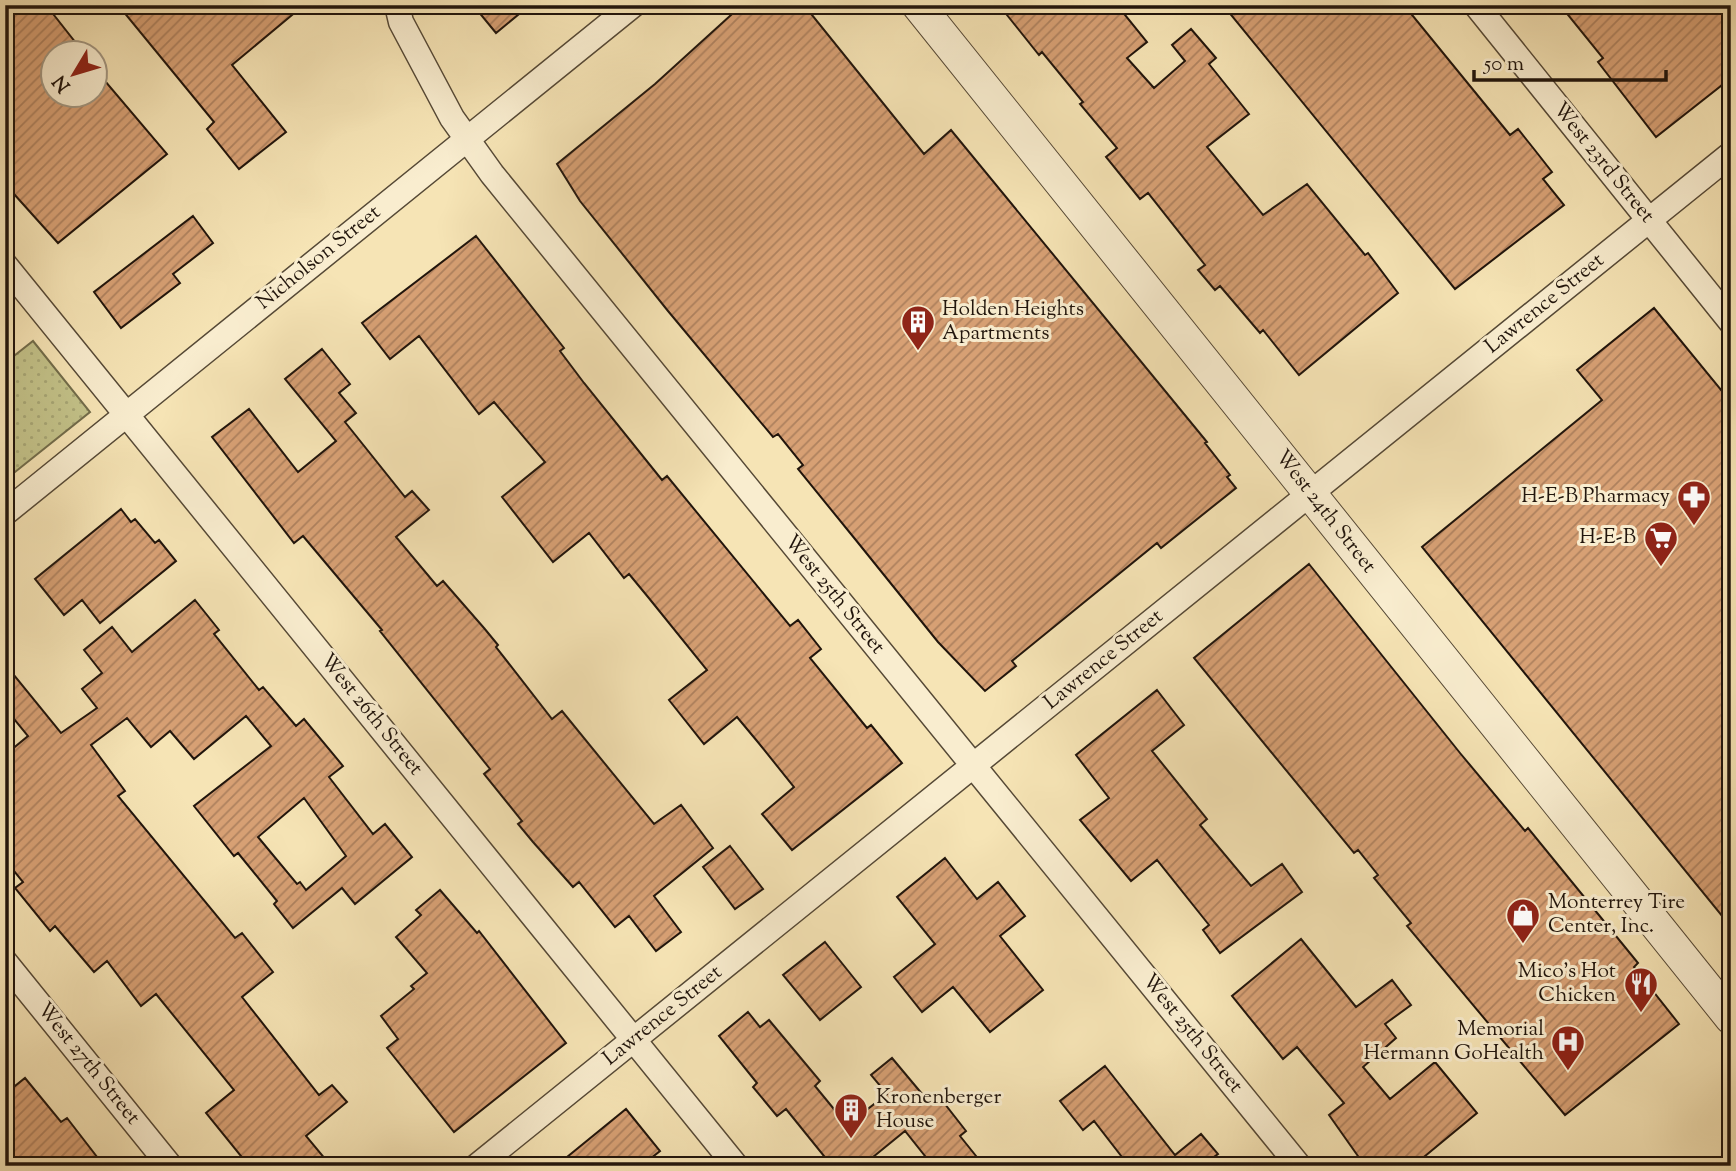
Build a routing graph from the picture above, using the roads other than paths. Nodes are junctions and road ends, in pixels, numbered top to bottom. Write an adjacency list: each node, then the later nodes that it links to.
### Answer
1 (397, 5): 5 (street, West 25th Street)
2 (633, 5): 5 (street, Nicholson Street)
3 (918, 5): 11 (street, West 24th Street)
4 (1476, 5): 7 (street, West 23rd Street)
5 (466, 140): 10 (street, Nicholson Street); 13 (street, West 25th Street)
6 (1731, 154): 7 (street, Lawrence Street)
7 (1649, 220): 9 (street, West 23rd Street); 11 (street, Lawrence Street)
8 (5, 265): 10 (street, West 26th Street)
9 (1731, 322)
10 (127, 414): 12 (street, Nicholson Street); 16 (street, West 26th Street)
11 (1310, 494): 13 (street, Lawrence Street); 15 (street, West 24th Street)
12 (5, 513)
13 (972, 766): 16 (street, Lawrence Street); 20 (street, West 25th Street)
14 (5, 962): 17 (street, West 27th Street)
15 (1731, 1018)
16 (634, 1039): 18 (street, Lawrence Street); 19 (street, West 26th Street)
17 (170, 1166)
18 (477, 1166)
19 (736, 1166)
20 (1299, 1166)

